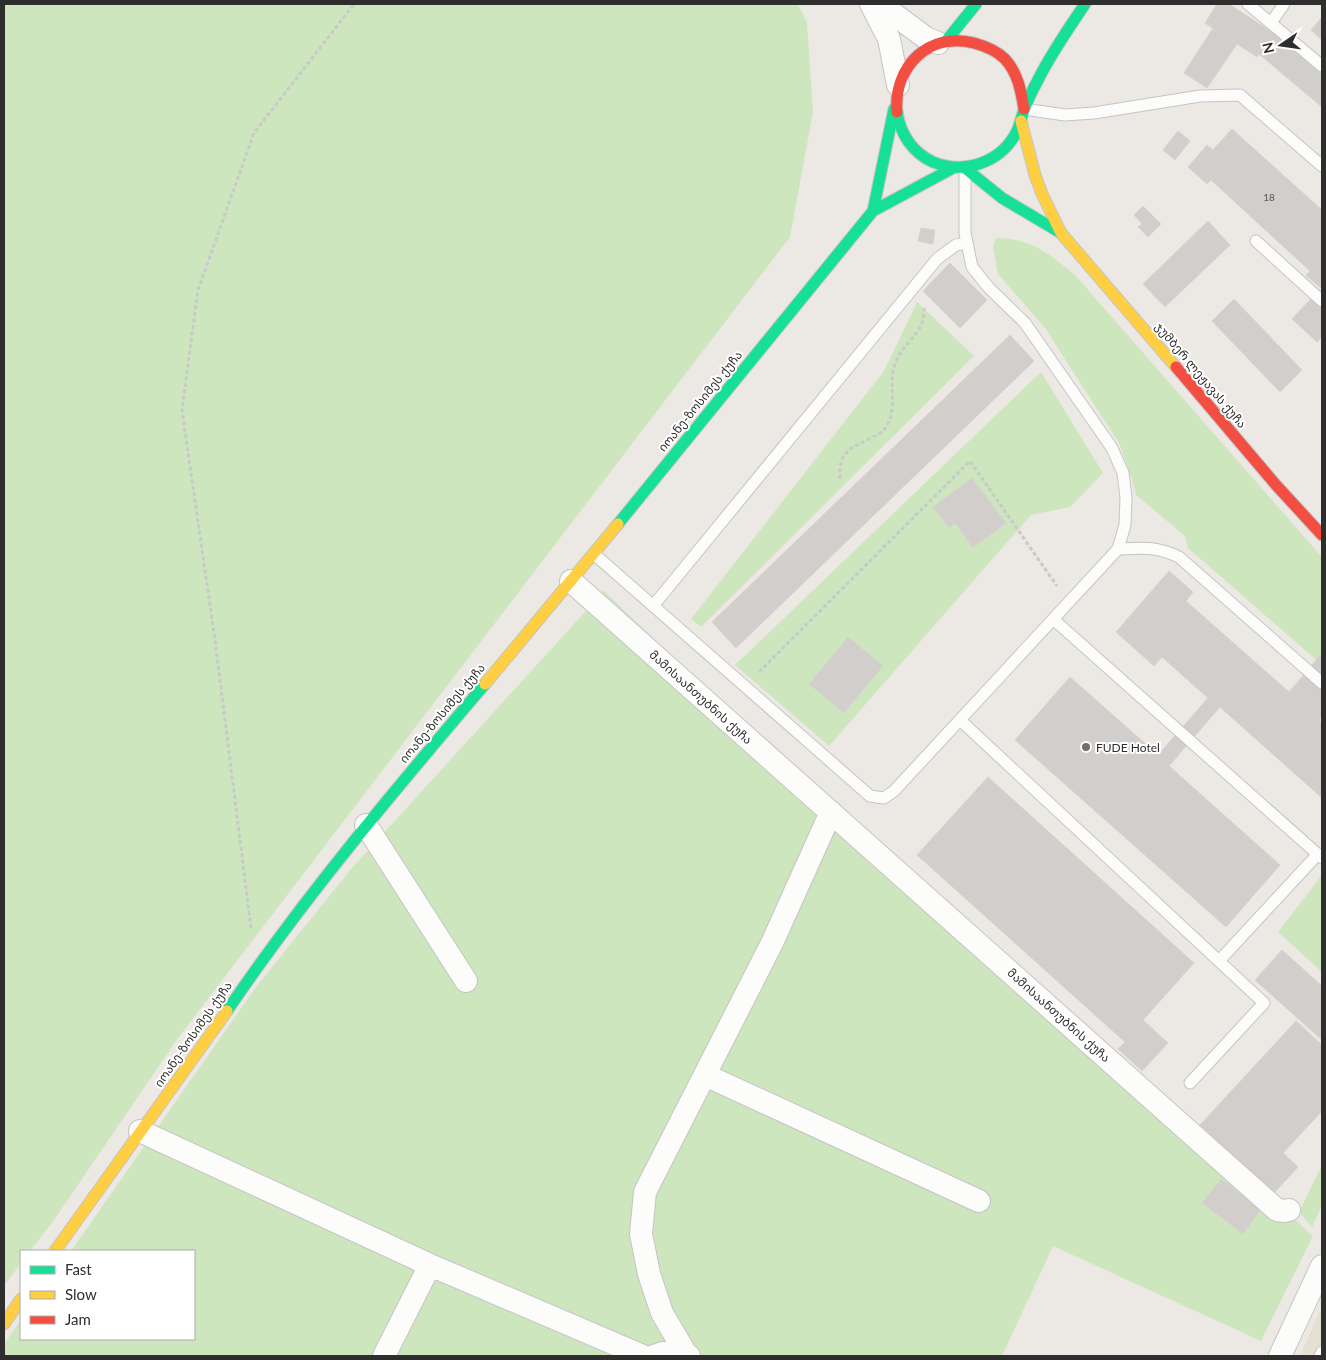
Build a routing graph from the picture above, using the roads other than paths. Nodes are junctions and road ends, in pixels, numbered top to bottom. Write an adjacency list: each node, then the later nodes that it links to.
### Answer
1 (871, 4): 10 (street)
2 (880, 4): 8 (street)
3 (976, 4): 8 (street)
4 (1085, 4): 11 (street)
5 (1248, 4): 7 (lane)
6 (1284, 4): 7 (lane)
7 (1271, 23): 9 (lane)
8 (943, 42): 10 (street); 11 (street)
9 (1322, 66)
10 (896, 95): 13 (street); 15 (street, იოანე-ზოსიმეს ქუჩა)
11 (1023, 115): 12 (lane); 14 (street); 16 (street, ჯუმბერ ლეჟავას ქუჩა)
12 (1322, 166)
13 (953, 168): 14 (street); 15 (street, იოანე-ზოსიმეს ქუჩა)
14 (966, 168): 16 (street, ჯუმბერ ლეჟავას ქუჩა); 18 (lane)
15 (874, 211): 22 (street, იოანე-ზოსიმეს ქუჩა)
16 (1061, 233): 20 (street, ჯუმბერ ლეჟავას ქუჩა)
17 (1256, 241): 19 (lane)
18 (966, 243): 21 (lane); 24 (lane)
19 (1322, 301)
20 (1322, 535)
21 (1118, 549): 25 (lane); 26 (lane)
22 (594, 554): 23 (street, იოანე-ზოსიმეს ქუჩა); 24 (lane)
23 (571, 581): 28 (street, მამისაანთუბნის ქუჩა); 29 (street, იოანე-ზოსიმეს ქუჩა)
24 (653, 606): 27 (lane)
25 (1053, 620): 27 (lane); 30 (lane)
26 (1322, 683)
27 (960, 720): 31 (lane)
28 (831, 812): 33 (street); 37 (street, მამისაანთუბნის ქუჩა)
29 (366, 825): 32 (street); 35 (street, იოანე-ზოსიმეს ქუჩა)
30 (1320, 856): 31 (lane)
31 (1219, 961): 34 (lane)
32 (466, 981)
33 (705, 1075): 36 (street); 44 (street)
34 (1190, 1083)
35 (140, 1131): 38 (street, იოანე-ზოსიმეს ქუჩა); 39 (street)
36 (979, 1201)
37 (1289, 1210)
38 (56, 1250)
39 (430, 1265): 45 (street); 46 (street)
40 (1322, 1267): 48 (street)
41 (20, 1301): 42 (street)
42 (4, 1324)
43 (1322, 1352): 49 (lane)
44 (688, 1355): 47 (street)
45 (384, 1356)
46 (643, 1356)
47 (654, 1356)
48 (1280, 1356)
49 (1320, 1356)

